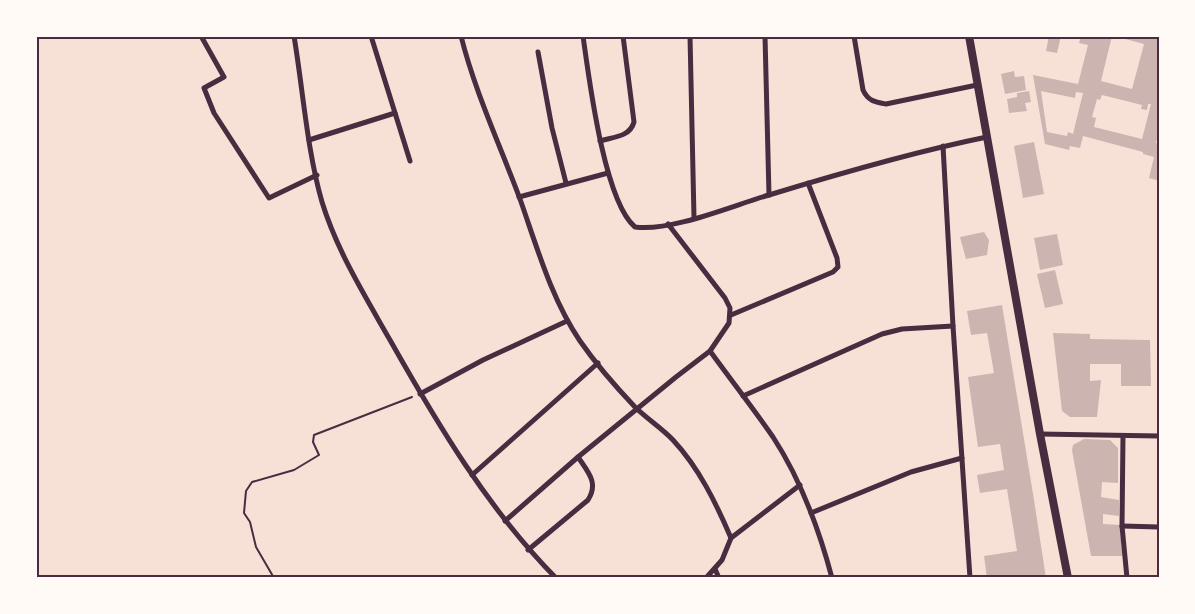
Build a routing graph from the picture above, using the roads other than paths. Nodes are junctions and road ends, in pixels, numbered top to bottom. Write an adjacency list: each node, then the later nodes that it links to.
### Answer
1 (201, 36): 20 (street)
2 (294, 36): 15 (street)
3 (371, 36): 13 (street)
4 (461, 36): 24 (street)
5 (584, 36): 16 (street)
6 (623, 36): 16 (street)
7 (690, 36): 25 (street)
8 (765, 36): 23 (street)
9 (854, 36): 12 (street)
10 (970, 37): 12 (main road)
11 (538, 52): 21 (street)
12 (978, 85): 14 (main road)
13 (395, 113): 15 (street); 18 (street)
14 (987, 137): 17 (street); 35 (main road)
15 (309, 140): 20 (street)
16 (600, 141): 19 (street)
17 (943, 146): 22 (street); 29 (street)
18 (410, 160)
19 (608, 172): 21 (street); 26 (street)
20 (317, 175): 32 (street)
21 (566, 183): 24 (street)
22 (808, 183): 23 (street); 27 (street)
23 (769, 195): 25 (street)
24 (519, 197): 28 (street)
25 (693, 218): 26 (street)
26 (668, 224): 27 (street)
27 (731, 315): 30 (street)
28 (567, 321): 31 (street); 32 (street)
29 (953, 326): 33 (street); 39 (street)
30 (710, 351): 33 (street); 34 (street)
31 (598, 363): 34 (street); 40 (street)
32 (420, 394): 40 (street)
33 (743, 396): 41 (street)
34 (637, 409): 38 (street); 46 (street)
35 (1040, 434): 36 (street); 54 (main road)
36 (1123, 436): 37 (street); 44 (street)
37 (1159, 436)
38 (578, 457): 43 (street); 47 (street)
39 (962, 458): 42 (street); 53 (street)
40 (472, 475): 43 (street)
41 (800, 484): 42 (street); 46 (street)
42 (812, 513): 52 (street)
43 (505, 521): 47 (street)
44 (1122, 526): 45 (street); 55 (street)
45 (1159, 527)
46 (730, 538): 48 (street)
47 (528, 549): 49 (street)
48 (715, 570): 50 (street); 51 (street)
49 (556, 578)
50 (706, 578)
51 (719, 578)
52 (832, 578)
53 (970, 578)
54 (1068, 578)
55 (1127, 578)

